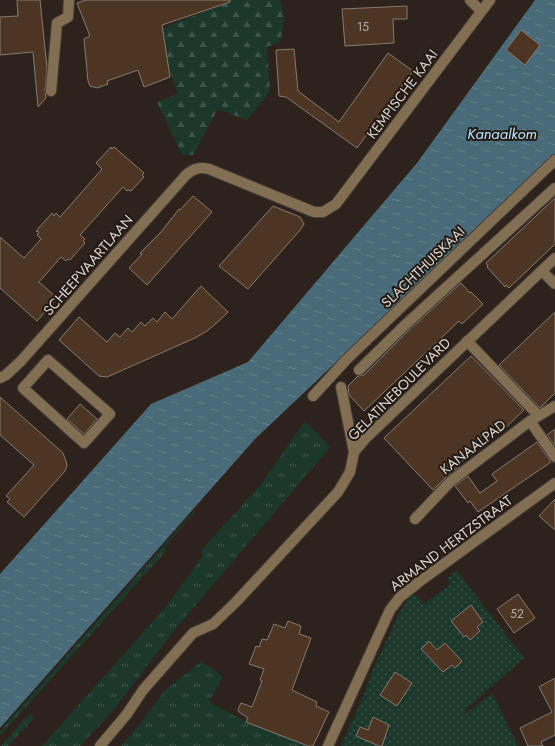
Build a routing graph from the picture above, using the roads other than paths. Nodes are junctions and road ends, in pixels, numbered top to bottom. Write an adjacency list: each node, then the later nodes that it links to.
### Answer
1 (69, 0): 5 (street)
2 (470, 0): 4 (street)
3 (490, 0): 4 (street, KEMPISCHE KAAI)
4 (481, 11): 7 (street, KEMPISCHE KAAI)
5 (51, 91)
6 (555, 160): 16 (street, SLACHTHUISKAAI)
7 (195, 168): 14 (street, SCHEEPVAARTLAAN)
8 (555, 188): 13 (street, SLACHTHUISKAAI)
9 (555, 258): 10 (street, GELATINEBOULEVARD)
10 (542, 271): 11 (street); 12 (street, GELATINEBOULEVARD)
11 (555, 284)
12 (467, 341): 18 (street); 20 (street, GELATINEBOULEVARD)
13 (359, 370)
14 (0, 378)
15 (341, 387): 20 (street)
16 (313, 396)
17 (555, 406): 18 (street, KANAALPAD)
18 (534, 418): 21 (street); 23 (street, KANAALPAD)
19 (84, 443): 19 (street)
20 (354, 452): 24 (street, GELATINEBOULEVARD)
21 (555, 457)
22 (555, 483): 25 (street, ARMAND HERTZSTRAAT)
23 (414, 519)
24 (100, 746)
25 (328, 746)

